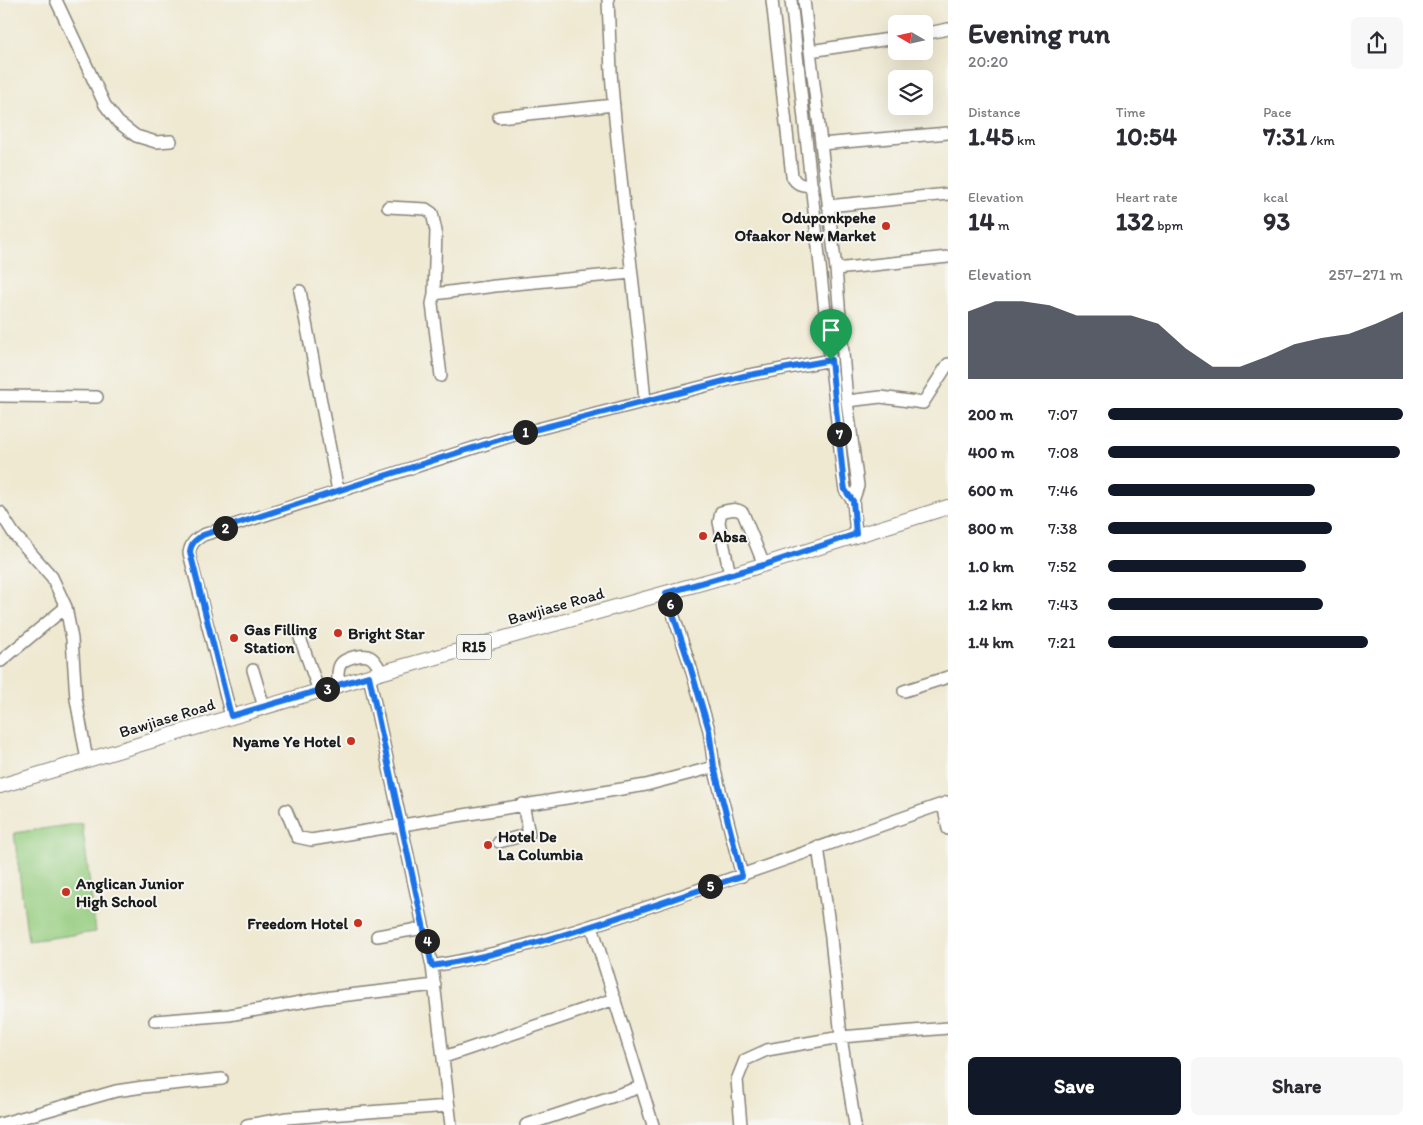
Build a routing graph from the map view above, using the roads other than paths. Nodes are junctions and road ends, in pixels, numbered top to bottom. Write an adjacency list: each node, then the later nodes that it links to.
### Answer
1 (56, 0): 13 (street)
2 (608, 0): 10 (street)
3 (772, 0): 15 (street)
4 (791, 0): 15 (street)
5 (804, 0): 9 (street)
6 (948, 29): 7 (street)
7 (933, 32)
8 (888, 39): 9 (street)
9 (810, 51): 14 (street)
10 (614, 105): 11 (street); 21 (street)
11 (499, 117)
12 (948, 133): 14 (street)
13 (171, 141)
14 (821, 144): 17 (street)
15 (812, 186): 24 (street)
16 (948, 194): 17 (street)
17 (828, 206): 20 (street)
18 (388, 207): 23 (street)
19 (948, 257): 20 (street)
20 (836, 269): 29 (street)
21 (631, 273): 23 (street); 30 (street)
22 (300, 291): 31 (street)
23 (434, 294): 26 (street)
24 (831, 360): 30 (street); 32 (street)
25 (948, 364): 29 (street)
26 (441, 376)
27 (0, 396): 28 (street)
28 (97, 397)
29 (847, 401): 32 (street)
30 (645, 402): 31 (street)
31 (338, 491): 49 (street)
32 (853, 501): 35 (street)
33 (948, 507): 35 (main road, Bawjiase Road / R15)
34 (0, 512): 39 (street)
35 (856, 534): 36 (main road, Bawjiase Road / R15)
36 (764, 565): 37 (main road, Bawjiase Road / R15); 37 (street)
37 (730, 575): 38 (main road, Bawjiase Road / R15)
38 (666, 593): 43 (main road, Bawjiase Road / R15); 51 (street)
39 (66, 607): 41 (street); 50 (street)
40 (300, 638): 46 (street)
41 (2, 661)
42 (253, 670): 48 (street)
43 (376, 675): 45 (main road, Bawjiase Road / R15); 45 (street); 56 (street)
44 (948, 676): 47 (street)
45 (338, 686): 46 (main road, Bawjiase Road / R15)
46 (319, 691): 48 (main road, Bawjiase Road / R15)
47 (904, 691)
48 (264, 707): 49 (main road, Bawjiase Road / R15)
49 (231, 716): 50 (main road, Bawjiase Road / R15)
50 (87, 760): 52 (main road, Bawjiase Road / R15)
51 (714, 767): 54 (street); 60 (street)
52 (0, 786)
53 (946, 803): 57 (street); 59 (street)
54 (523, 804): 56 (street); 58 (street)
55 (286, 810): 56 (street)
56 (401, 826): 62 (street)
57 (948, 829)
58 (499, 842)
59 (818, 847): 60 (street); 69 (street)
60 (742, 876): 61 (street)
61 (592, 926): 64 (street); 66 (street)
62 (424, 928): 63 (street); 64 (street)
63 (377, 936)
64 (432, 966): 65 (street)
65 (435, 985): 67 (street); 70 (street)
66 (615, 999): 70 (street); 72 (street)
67 (155, 1021)
68 (948, 1028): 69 (street)
69 (841, 1037): 79 (street); 80 (street)
70 (444, 1057): 73 (street)
71 (222, 1079): 74 (street)
72 (641, 1087): 77 (street); 78 (street)
73 (449, 1106): 75 (street); 76 (street)
74 (0, 1124)
75 (247, 1125)
76 (451, 1125)
77 (526, 1125)
78 (653, 1125)
79 (741, 1125)
80 (854, 1125)

